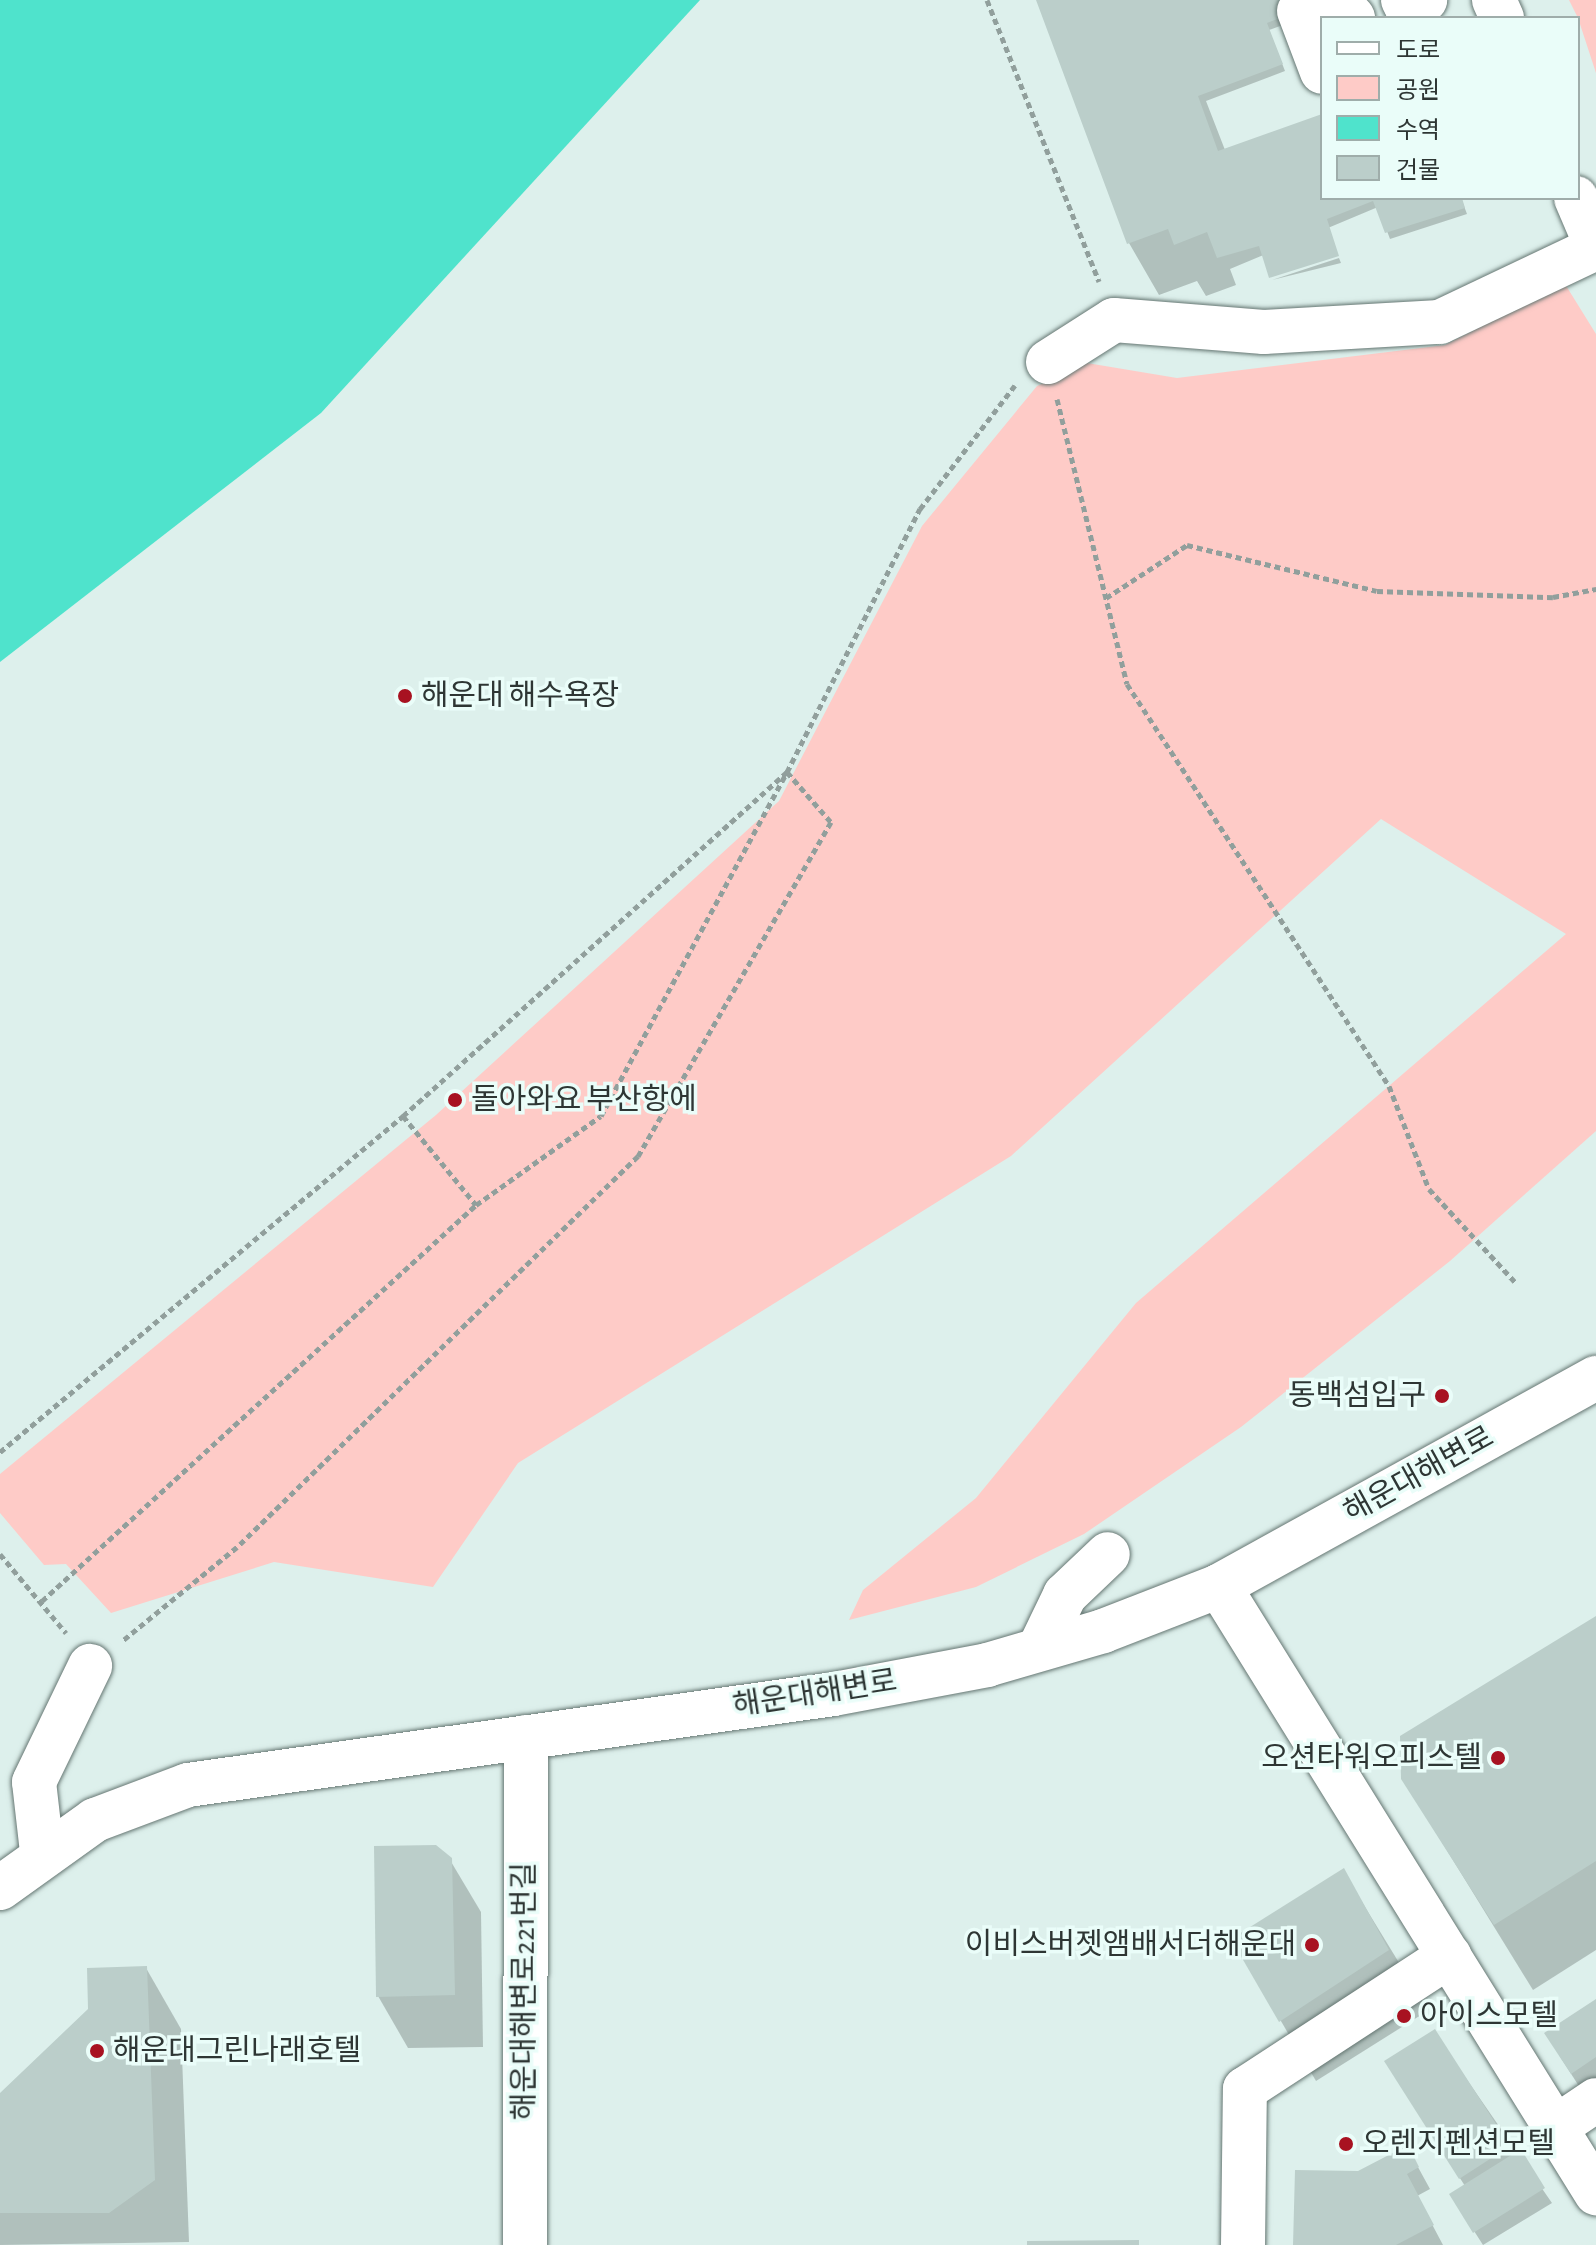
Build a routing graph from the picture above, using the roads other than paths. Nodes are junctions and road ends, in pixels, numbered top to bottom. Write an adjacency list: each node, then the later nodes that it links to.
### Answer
1 (1577, 200): 2 (street)
2 (1596, 246): 3 (street)
3 (1048, 362)
4 (1596, 1378): 6 (street, 해운대해변로)
5 (1108, 1554): 7 (street)
6 (1219, 1586): 7 (street, 해운대해변로); 13 (street)
7 (1039, 1649): 9 (street, 해운대해변로)
8 (90, 1666): 10 (street)
9 (526, 1737): 11 (street, 해운대해변로); 17 (street, 해운대해변로221번길)
10 (17, 1783): 11 (street)
11 (42, 1852): 12 (street, 해운대해변로)
12 (0, 1888)
13 (1449, 1956): 15 (street); 18 (street)
14 (1596, 2100): 15 (street)
15 (1556, 2127): 16 (street)
16 (1596, 2193)
17 (525, 2245)
18 (1243, 2245)

